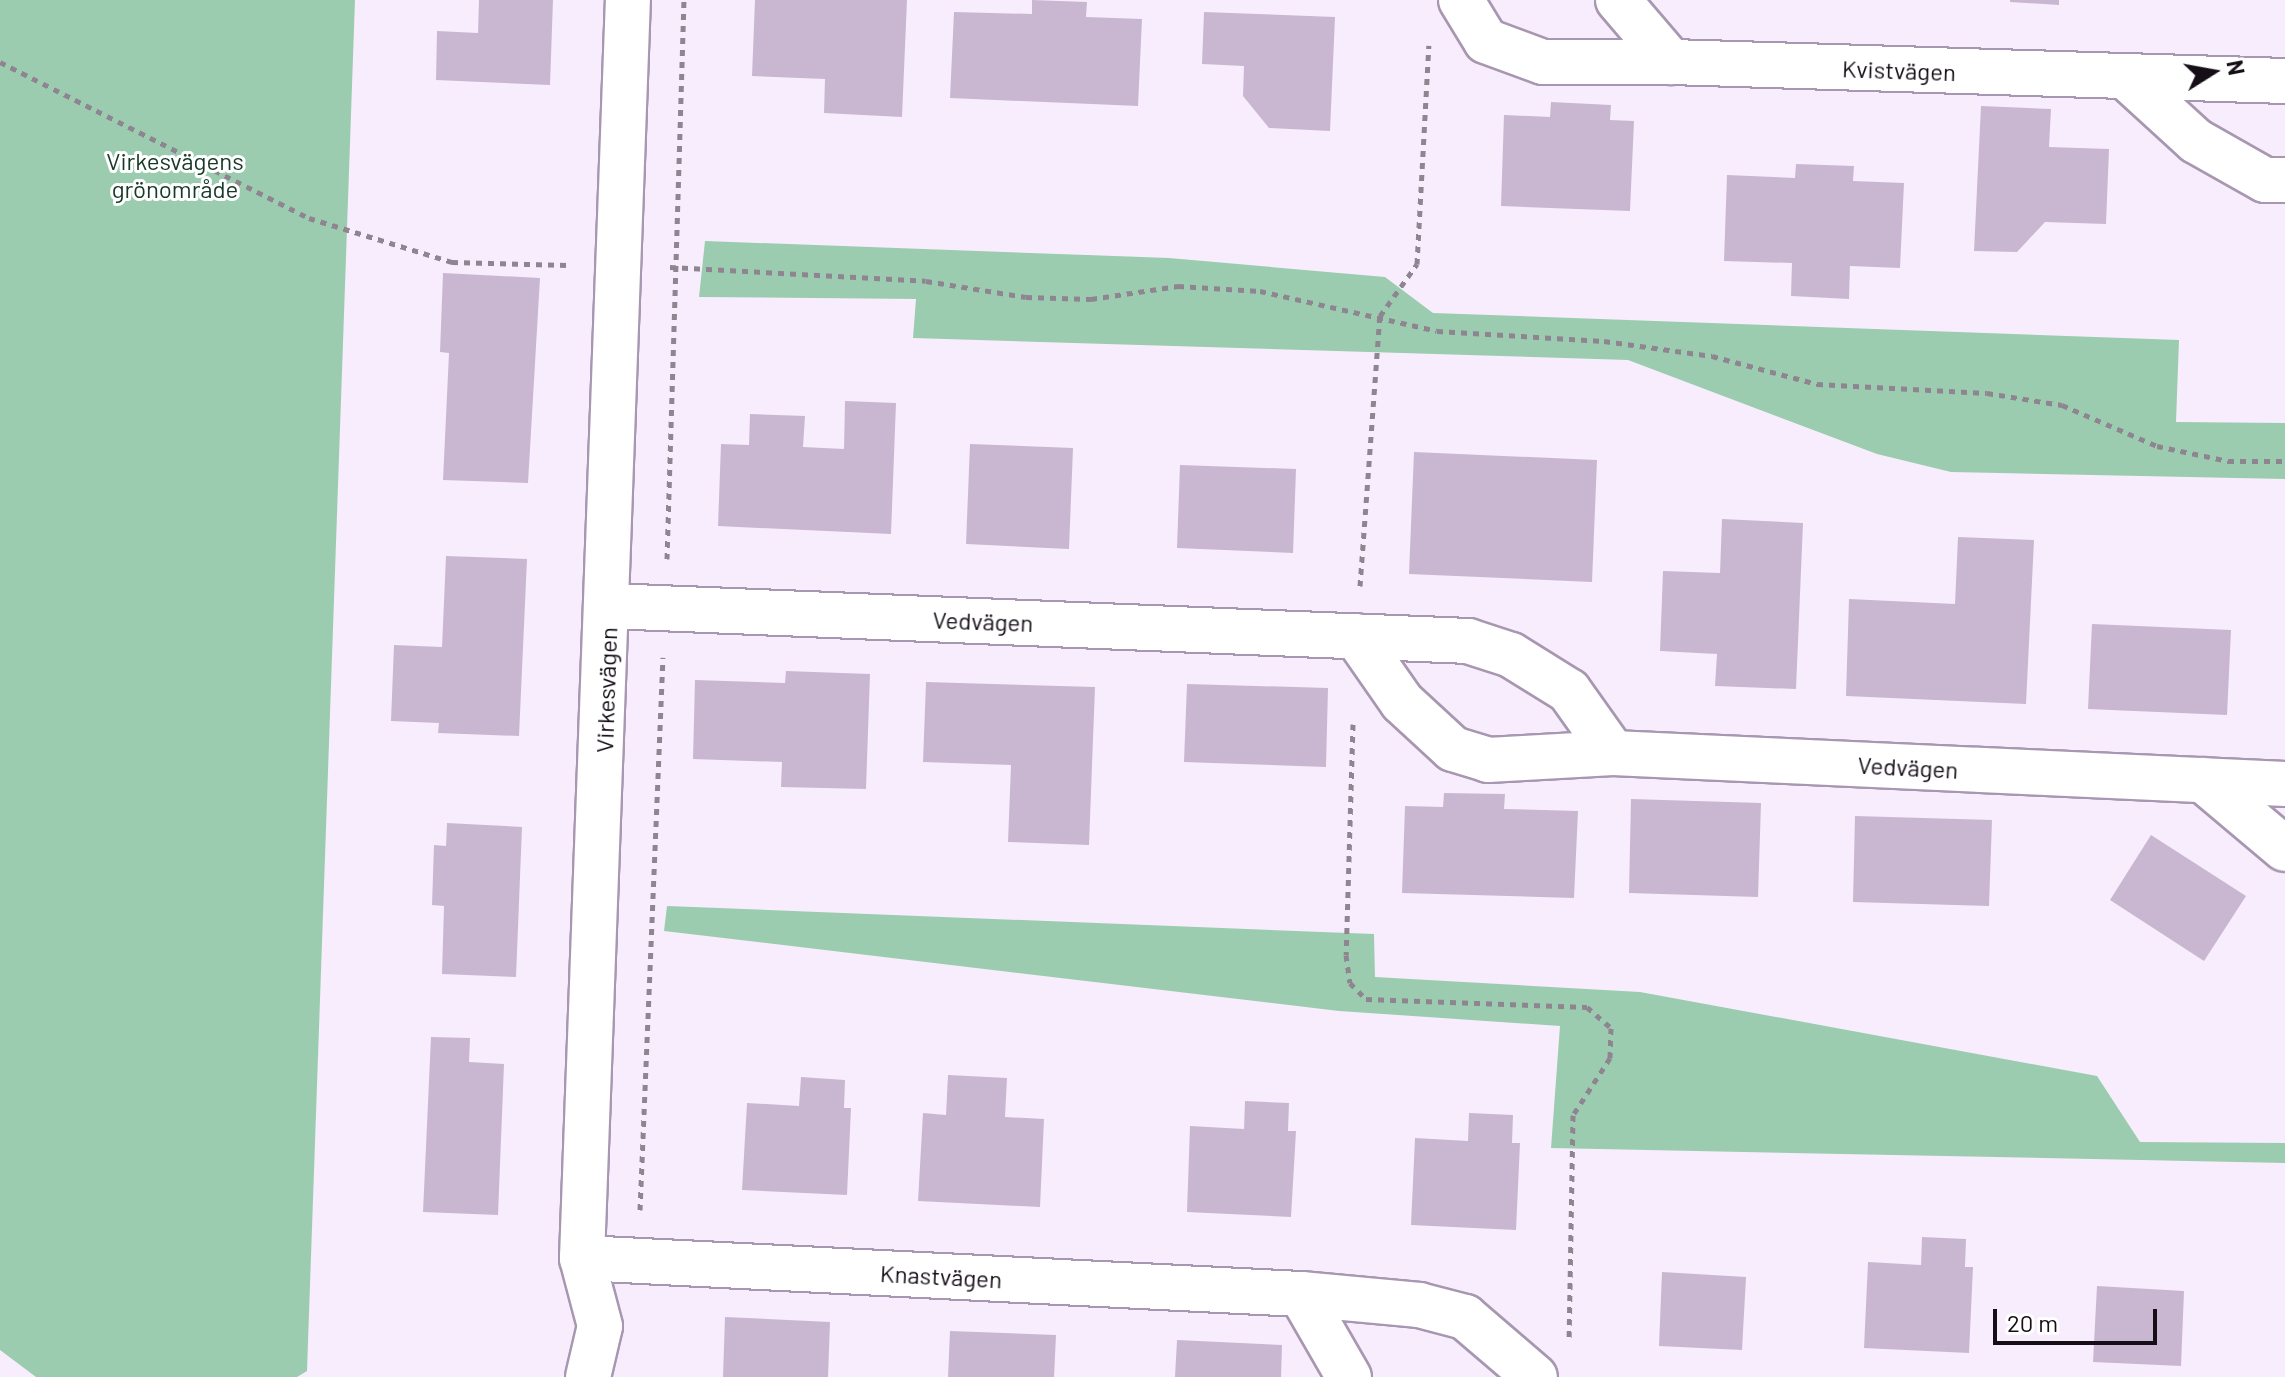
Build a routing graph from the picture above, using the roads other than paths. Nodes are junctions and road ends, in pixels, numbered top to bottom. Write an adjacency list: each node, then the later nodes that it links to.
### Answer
1 (628, 0): 8 (street, Virkesvägen)
2 (1461, 0): 4 (street, Kvistvägen)
3 (1618, 0): 4 (street)
4 (1671, 62): 5 (street, Kvistvägen)
5 (2127, 78): 6 (street, Kvistvägen); 7 (street)
6 (2285, 81)
7 (2285, 180)
8 (609, 606): 9 (street, Vedvägen); 14 (street, Virkesvägen)
9 (1356, 636): 10 (street, Vedvägen); 10 (street, Vedvägen)
10 (1613, 753): 11 (street, Vedvägen)
11 (2203, 780): 12 (street, Vedvägen); 13 (street)
12 (2285, 784)
13 (2285, 849)
14 (582, 1258): 15 (street, Knastvägen); 16 (street, Virkesvägen)
15 (1301, 1294): 17 (street); 18 (street, Knastvägen)
16 (588, 1377)
17 (1349, 1377)
18 (1535, 1377)

